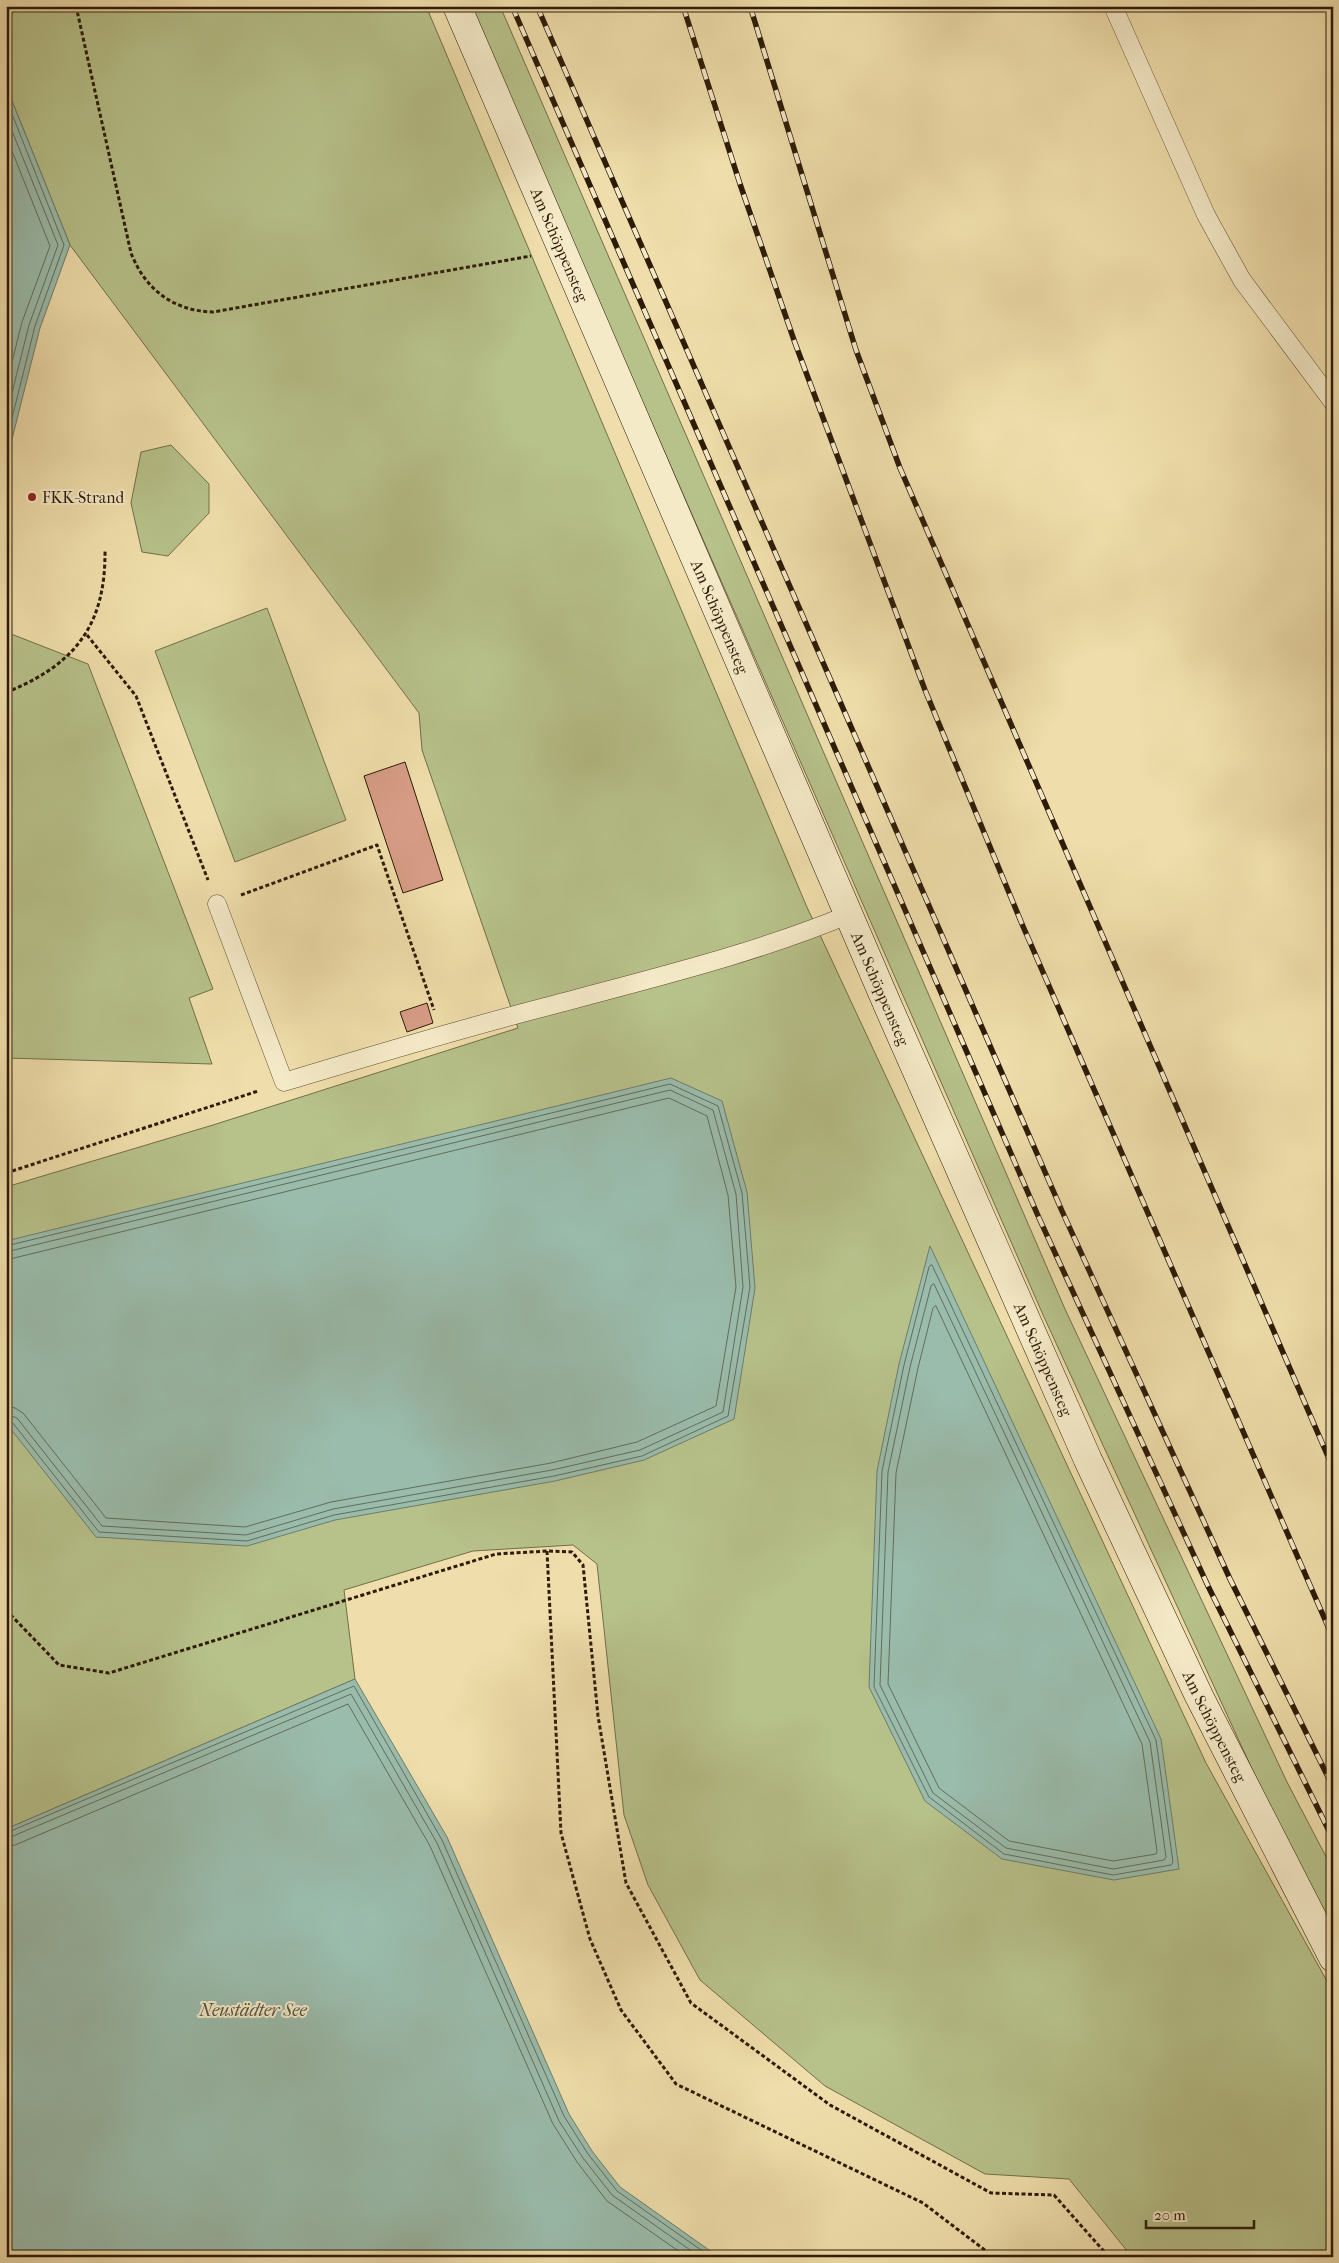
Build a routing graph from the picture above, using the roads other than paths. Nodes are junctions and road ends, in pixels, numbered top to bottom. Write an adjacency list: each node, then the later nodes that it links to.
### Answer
1 (456, 6): 5 (street, Am Schöppensteg)
2 (1113, 6): 3 (lane)
3 (1333, 402)
4 (217, 904): 5 (lane)
5 (850, 914): 6 (street, Am Schöppensteg)
6 (1333, 1958)

